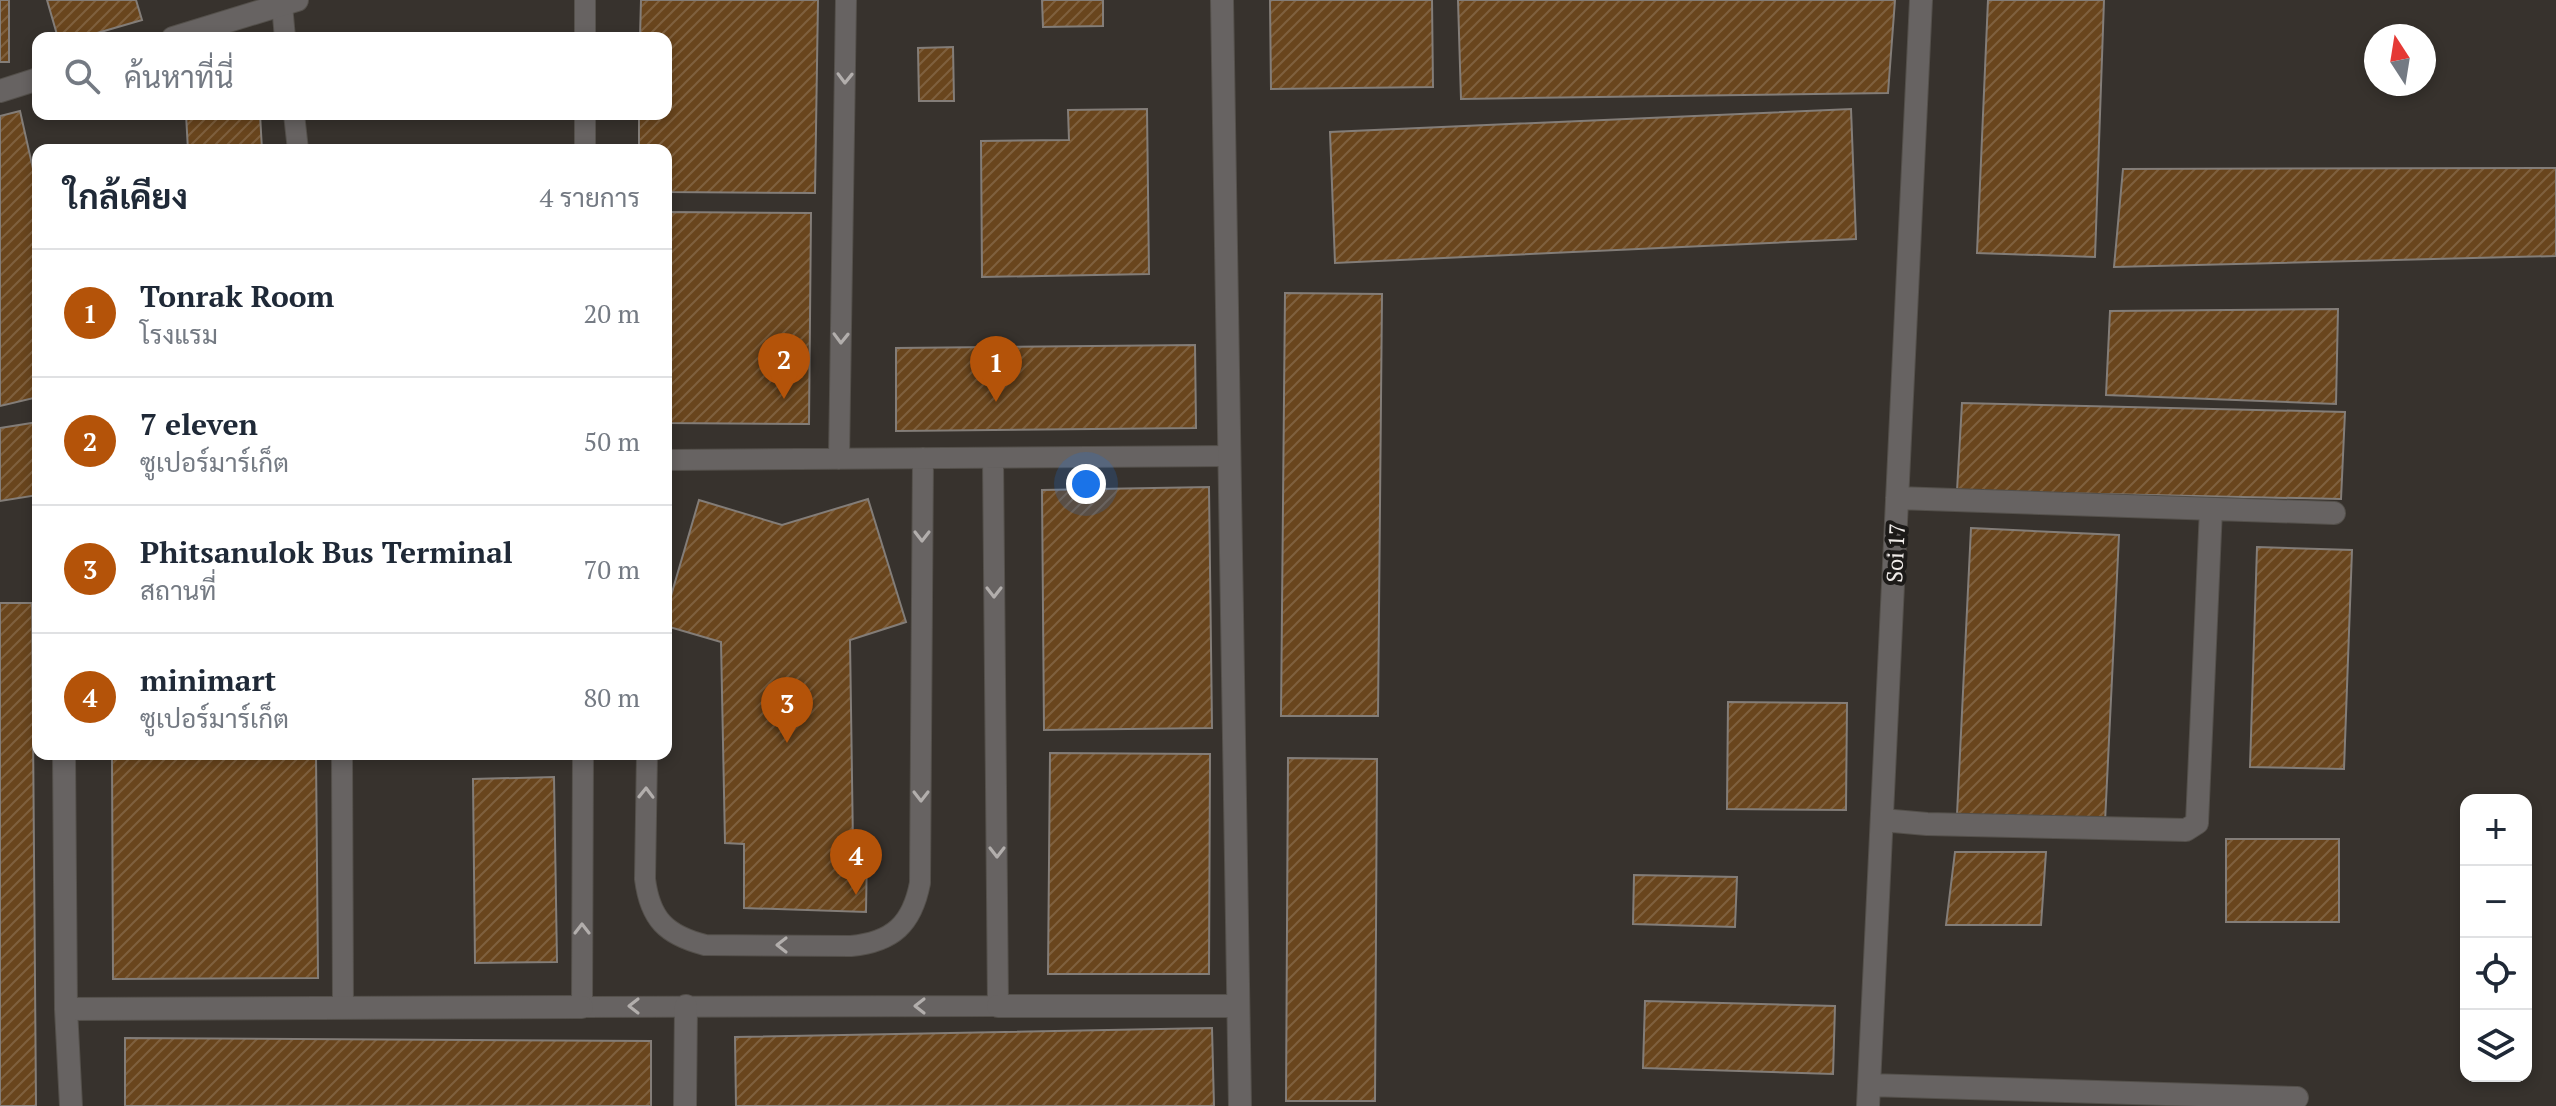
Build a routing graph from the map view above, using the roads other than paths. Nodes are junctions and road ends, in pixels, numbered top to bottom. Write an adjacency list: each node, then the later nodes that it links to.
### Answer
1 (585, 0): 8 (lane)
2 (846, 0): 18 (lane, one-way to 18)
3 (1222, 0): 15 (street)
4 (1921, 0): 20 (street, Soi 17)
5 (289, 2): 6 (street); 7 (lane)
6 (192, 32)
7 (286, 32)
8 (585, 32)
9 (32, 81): 10 (street)
10 (0, 91)
11 (295, 120): 13 (lane)
12 (585, 120): 14 (lane)
13 (297, 144)
14 (585, 144)
15 (1229, 456): 17 (lane); 30 (street)
16 (923, 458): 17 (lane); 18 (lane); 26 (lane, one-way to 26)
17 (993, 458): 29 (lane, one-way to 29)
18 (839, 459): 19 (lane)
19 (672, 460)
20 (1897, 498): 21 (street); 27 (street, Soi 17)
21 (2211, 509): 22 (street); 27 (street)
22 (2334, 513)
23 (64, 760): 33 (street)
24 (342, 760): 31 (lane)
25 (583, 760): 32 (lane, one-way to 25)
26 (647, 760)
27 (1882, 820): 34 (street, Soi 17)
28 (686, 1006): 29 (lane, one-way to 28); 32 (lane, one-way to 32); 37 (street)
29 (998, 1006): 30 (street)
30 (1238, 1006): 38 (street)
31 (343, 1007): 32 (street); 33 (street)
32 (582, 1007)
33 (66, 1009): 36 (street)
34 (1868, 1096): 35 (street)
35 (2297, 1098)
36 (71, 1106)
37 (685, 1106)
38 (1240, 1106)

